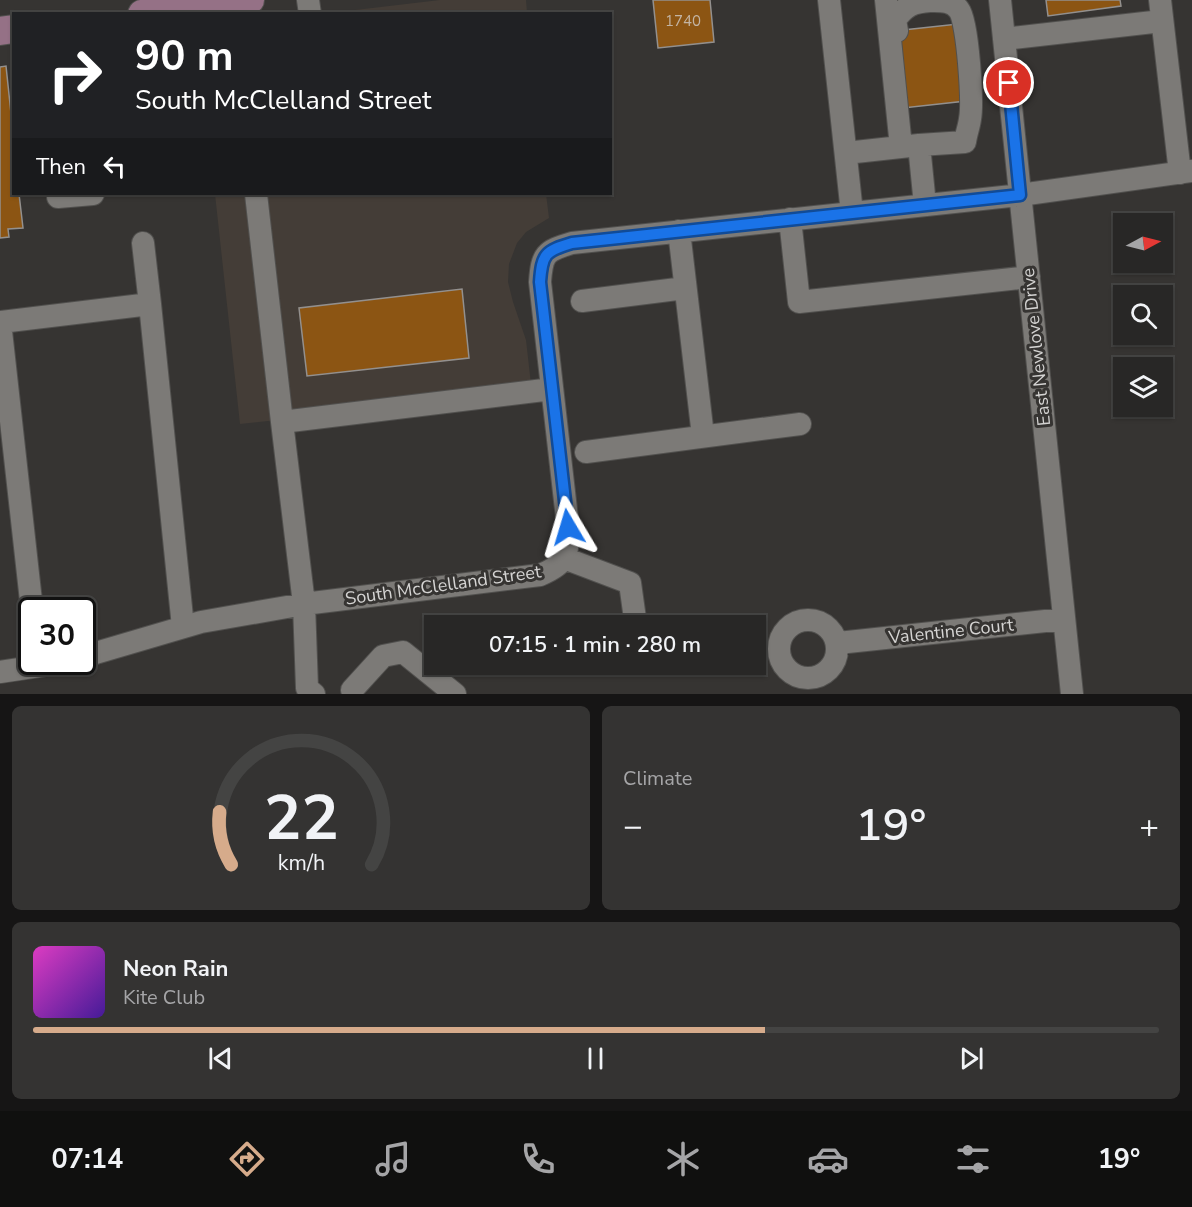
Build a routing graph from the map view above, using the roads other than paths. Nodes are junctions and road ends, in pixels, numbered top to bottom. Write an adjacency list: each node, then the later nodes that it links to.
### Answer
1 (250, 0): 5 (main road)
2 (829, 0): 11 (street)
3 (886, 0): 10 (street)
4 (1000, 0): 8 (street, East Newlove Drive)
5 (177, 11)
6 (1161, 11): 8 (street); 12 (street)
7 (897, 31): 10 (street)
8 (1004, 39): 16 (street, East Newlove Drive)
9 (906, 108): 10 (street)
10 (910, 146): 11 (street); 17 (street)
11 (846, 153): 18 (street)
12 (1186, 172): 16 (street, South McClelland Street)
13 (58, 195): 14 (street)
14 (81, 195)
15 (255, 195): 28 (street)
16 (1020, 195): 17 (street, South McClelland Street); 22 (street, East Newlove Drive)
17 (925, 205): 18 (street, South McClelland Street)
18 (852, 213): 19 (street, South McClelland Street)
19 (790, 219): 20 (street, South McClelland Street); 22 (street)
20 (679, 231): 23 (street); 27 (street, South McClelland Street)
21 (143, 243): 25 (street)
22 (1029, 277): 36 (street, East Newlove Drive)
23 (685, 288): 24 (street); 30 (street)
24 (582, 301)
25 (150, 304): 26 (street); 37 (street)
26 (1, 322): 33 (street)
27 (552, 389): 28 (street); 32 (street, South McClelland Street)
28 (282, 422): 34 (street)
29 (800, 424): 30 (street)
30 (703, 436): 31 (street)
31 (586, 452)
32 (564, 558): 34 (street, South McClelland Street); 35 (street)
33 (31, 597)
34 (304, 603): 37 (street, South McClelland Street); 43 (street)
35 (634, 615)
36 (1064, 619): 38 (street, Valentine Court); 45 (street, East Newlove Drive)
37 (183, 627): 39 (street, South McClelland Street)
38 (838, 643)
39 (96, 653)
40 (18, 668): 41 (street)
41 (0, 672)
42 (352, 693): 44 (street)
43 (314, 694)
44 (455, 694)
45 (1072, 694)

